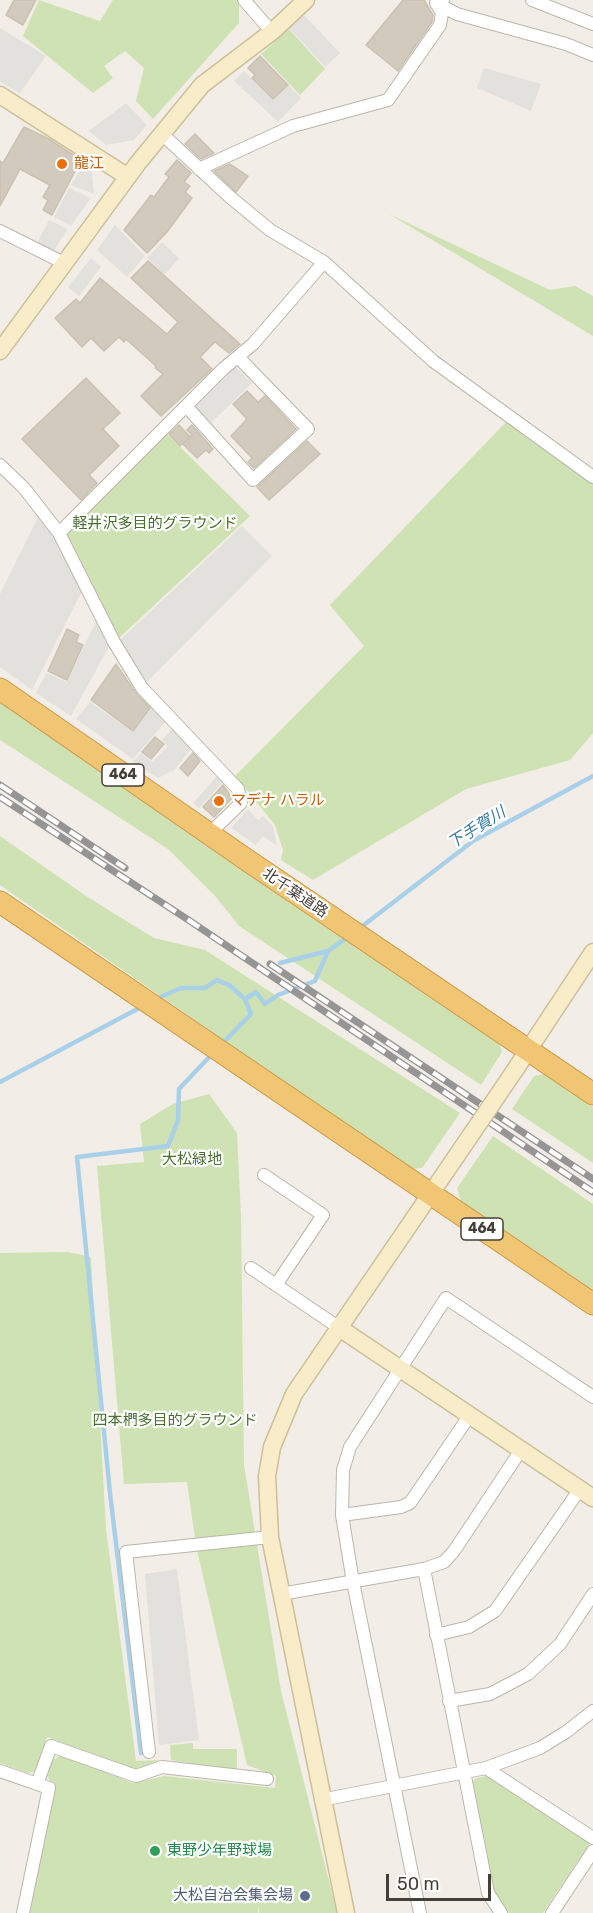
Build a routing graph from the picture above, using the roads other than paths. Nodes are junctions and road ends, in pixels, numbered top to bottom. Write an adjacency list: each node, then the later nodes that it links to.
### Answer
1 (244, 0): 5 (street)
2 (306, 0): 9 (street)
3 (532, 0): 6 (street)
4 (437, 1): 7 (street); 10 (street)
5 (266, 24)
6 (593, 24)
7 (593, 55)
8 (0, 95): 11 (street)
9 (162, 134): 10 (street); 11 (street)
10 (199, 170): 13 (street)
11 (128, 177): 14 (street)
12 (0, 231): 14 (street)
13 (324, 262): 16 (street); 19 (street)
14 (64, 263): 15 (street)
15 (1, 348)
16 (238, 357): 17 (street); 17 (street)
17 (186, 406): 20 (street)
18 (0, 465): 20 (street)
19 (593, 477)
20 (59, 533): 22 (street)
21 (0, 689): 22 (highway, 北千葉道路 / 464)
22 (209, 834): 25 (highway, 北千葉道路 / 464)
23 (0, 902): 28 (highway, 464)
24 (593, 952): 25 (street)
25 (529, 1050): 26 (highway, 北千葉道路 / 464); 28 (street, bridge)
26 (593, 1094)
27 (264, 1175): 30 (street)
28 (429, 1195): 31 (highway, 464); 32 (street)
29 (250, 1268): 30 (street)
30 (276, 1286): 32 (street)
31 (593, 1304)
32 (338, 1327): 33 (street); 39 (street)
33 (399, 1367): 34 (street); 35 (street); 38 (street)
34 (593, 1397)
35 (470, 1415): 36 (street); 38 (street)
36 (521, 1450): 37 (street); 40 (street)
37 (586, 1494): 44 (street)
38 (342, 1515): 41 (street)
39 (270, 1536): 42 (street); 47 (street)
40 (423, 1569): 41 (street); 44 (street)
41 (353, 1582): 42 (street); 53 (street)
42 (282, 1593): 54 (street)
43 (593, 1594): 45 (street)
44 (436, 1635): 45 (street)
45 (449, 1701): 50 (street)
46 (593, 1711): 48 (street)
47 (148, 1752)
48 (486, 1768): 50 (street); 55 (street)
49 (0, 1771): 52 (street)
50 (463, 1773): 53 (street); 60 (street)
51 (267, 1779): 52 (street)
52 (37, 1784): 57 (street)
53 (394, 1787): 54 (street); 59 (street)
54 (321, 1800): 58 (street)
55 (593, 1838)
56 (593, 1851): 61 (street)
57 (23, 1913)
58 (346, 1913)
59 (420, 1913)
60 (501, 1913)
61 (552, 1913)

